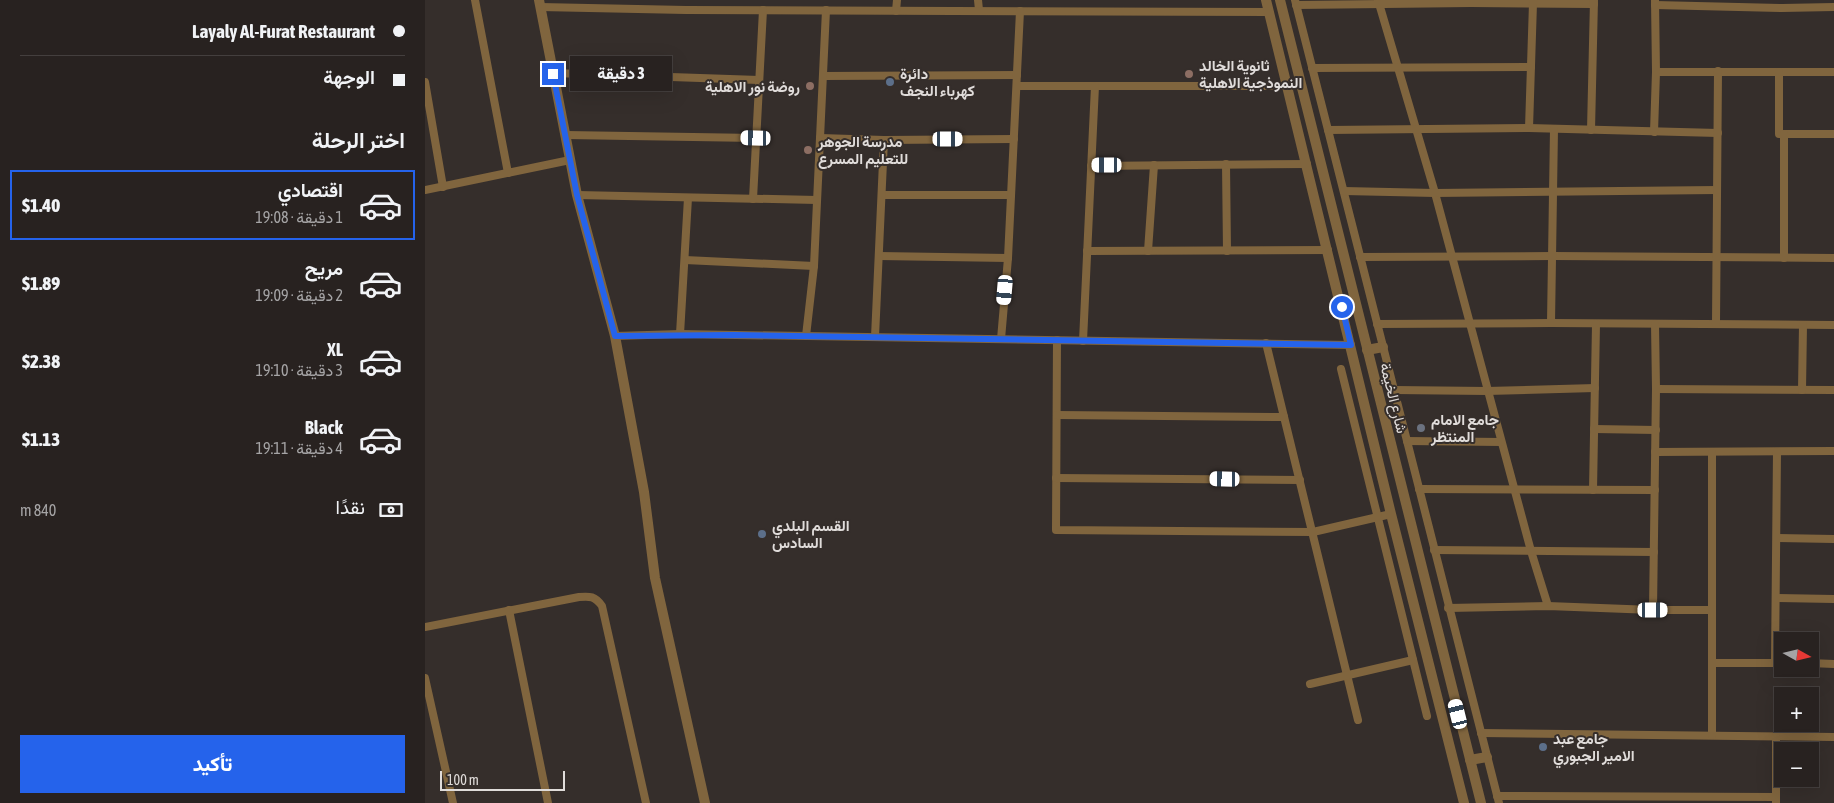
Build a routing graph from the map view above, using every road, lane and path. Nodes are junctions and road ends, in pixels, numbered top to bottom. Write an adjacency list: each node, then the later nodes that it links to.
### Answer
1 (475, 0): 59 (street)
2 (687, 0): 18 (street)
3 (897, 0): 21 (street)
4 (978, 0): 22 (street)
5 (1266, 0): 24 (street, شارع الخيمة)
6 (1280, 0): 73 (street, شارع الخيمة)
7 (1296, 2): 8 (street); 27 (street)
8 (1378, 2): 9 (street); 25 (street)
9 (1471, 2): 12 (street)
10 (1594, 2): 12 (street); 44 (street)
11 (540, 3): 15 (street); 32 (street)
12 (1533, 3): 26 (street)
13 (1655, 3): 14 (street); 29 (street)
14 (1721, 3): 16 (street)
15 (627, 4): 18 (street)
16 (1782, 4): 17 (street)
17 (1834, 7)
18 (686, 10): 19 (street)
19 (763, 10): 20 (street); 35 (street)
20 (825, 10): 21 (street); 34 (street)
21 (897, 10): 22 (street)
22 (979, 10): 23 (street)
23 (1020, 11): 24 (street); 33 (street)
24 (1269, 12): 39 (street, شارع الخيمة)
25 (1398, 67): 26 (street); 27 (street); 41 (street)
26 (1531, 67): 40 (street)
27 (1312, 68): 43 (street)
28 (1717, 71): 29 (street); 30 (street); 46 (street)
29 (1656, 72): 45 (street)
30 (1779, 72): 31 (street); 47 (street)
31 (1834, 72)
32 (553, 74): 35 (street); 49 (street)
33 (1017, 75): 34 (street); 37 (street)
34 (823, 76): 51 (street)
35 (759, 80): 50 (street)
36 (425, 82): 61 (street)
37 (1017, 86): 38 (street); 52 (street)
38 (1095, 86): 39 (street); 58 (street)
39 (1287, 86): 56 (street, شارع الخيمة)
40 (1529, 128): 41 (street); 42 (street)
41 (1416, 129): 43 (street); 66 (street)
42 (1554, 129): 44 (street); 65 (street)
43 (1328, 130): 64 (street)
44 (1591, 130): 45 (street)
45 (1654, 132): 46 (street)
46 (1718, 133): 63 (street)
47 (1785, 134): 48 (street); 84 (street)
48 (1834, 134)
49 (565, 135): 50 (street); 54 (street)
50 (756, 138): 71 (street)
51 (820, 138): 53 (street); 72 (street)
52 (1014, 139): 53 (street); 69 (street)
53 (884, 140): 68 (street)
54 (570, 160): 59 (street); 67 (street)
55 (1226, 164): 56 (street); 57 (street); 77 (street)
56 (1307, 164): 60 (street, شارع الخيمة)
57 (1153, 165): 58 (street); 76 (street)
58 (1091, 166): 75 (street)
59 (508, 173): 61 (street)
60 (1311, 180): 73 (street); 74 (street, شارع الخيمة)
61 (443, 187): 62 (street)
62 (425, 190)
63 (1717, 190): 65 (street); 83 (street)
64 (1344, 191): 66 (street); 81 (street)
65 (1553, 192): 66 (street); 80 (street)
66 (1435, 193): 79 (street)
67 (577, 195): 70 (street); 98 (street)
68 (882, 195): 69 (street); 78 (street)
69 (1011, 196): 82 (street)
70 (688, 198): 71 (street); 87 (street)
71 (753, 199): 72 (street)
72 (817, 200): 88 (street)
73 (1330, 201): 86 (street, شارع الخيمة)
74 (1327, 246): 77 (street); 86 (street); 105 (street, شارع الخيمة)
75 (1087, 251): 76 (street); 103 (street)
76 (1148, 251): 77 (street)
77 (1227, 251)
78 (879, 256): 82 (street); 100 (street)
79 (1450, 256): 80 (street); 81 (street); 91 (street)
80 (1553, 256): 83 (street); 89 (street)
81 (1360, 257): 90 (street)
82 (1008, 258): 101 (street)
83 (1717, 258): 84 (street); 94 (street)
84 (1784, 258): 85 (street)
85 (1834, 258)
86 (1344, 259): 107 (street, شارع الخيمة)
87 (685, 260): 88 (street); 97 (street)
88 (814, 266): 99 (street)
89 (1551, 323): 91 (street); 92 (street)
90 (1377, 324): 91 (street); 106 (street)
91 (1469, 324): 114 (street)
92 (1596, 324): 93 (street); 109 (street)
93 (1655, 324): 94 (street); 110 (street)
94 (1716, 324): 95 (street)
95 (1803, 325): 96 (street); 112 (street)
96 (1834, 325)
97 (681, 334): 98 (street); 99 (street)
98 (615, 336): 173 (street)
99 (806, 336): 100 (street)
100 (875, 337): 101 (street)
101 (1001, 339): 102 (street)
102 (1057, 340): 103 (street); 115 (street)
103 (1083, 340): 104 (street)
104 (1266, 343): 105 (street); 116 (street)
105 (1351, 345): 131 (street, شارع الخيمة)
106 (1383, 347): 107 (street); 111 (street)
107 (1367, 350): 155 (street, شارع الخيمة)
108 (1341, 370): 132 (street)
109 (1595, 388): 114 (street); 117 (street)
110 (1657, 388): 112 (street); 118 (street)
111 (1394, 390): 114 (street); 119 (street)
112 (1802, 390): 113 (street)
113 (1834, 390)
114 (1487, 391): 120 (street)
115 (1057, 415): 116 (street); 125 (street)
116 (1284, 416): 126 (street)
117 (1594, 429): 118 (street); 129 (street)
118 (1655, 430): 122 (street)
119 (1407, 441): 120 (street); 127 (street)
120 (1501, 442): 128 (street)
121 (1834, 451): 124 (street)
122 (1655, 452): 123 (street); 130 (street)
123 (1712, 452): 124 (street); 145 (street)
124 (1777, 452): 134 (street)
125 (1056, 478): 126 (street); 133 (street)
126 (1300, 480): 133 (street)
127 (1419, 489): 128 (street); 136 (street)
128 (1514, 489): 129 (street); 137 (street)
129 (1593, 490): 130 (street)
130 (1655, 490): 138 (street)
131 (1391, 514): 132 (street); 157 (street, شارع الخيمة)
132 (1378, 517): 133 (street); 148 (street)
133 (1313, 532): 153 (street)
134 (1777, 538): 135 (street); 139 (street)
135 (1834, 539)
136 (1435, 550): 137 (street); 142 (street)
137 (1531, 551): 138 (street); 141 (street)
138 (1654, 552): 144 (street)
139 (1776, 598): 140 (street); 147 (street)
140 (1834, 599)
141 (1548, 606): 142 (street); 144 (street)
142 (1448, 608): 162 (street)
143 (509, 610): 146 (street); 171 (street); 172 (street)
144 (1653, 610): 145 (street)
145 (1712, 610): 150 (street)
146 (425, 626)
147 (1778, 632)
148 (1413, 660): 153 (street); 158 (street)
149 (1774, 663): 150 (street)
150 (1712, 664): 163 (street)
151 (1819, 664): 152 (street)
152 (1834, 664)
153 (1347, 676): 156 (street); 159 (street)
154 (425, 678): 170 (street)
155 (1450, 682): 157 (street); 160 (street, شارع الخيمة)
156 (1310, 684)
157 (1435, 686): 161 (street, شارع الخيمة)
158 (1427, 716)
159 (1359, 720)
160 (1462, 730): 161 (street); 167 (street, شارع الخيمة)
161 (1447, 733): 174 (street, شارع الخيمة)
162 (1481, 734): 163 (street); 166 (street)
163 (1712, 736): 164 (street)
164 (1776, 736): 165 (street); 169 (street)
165 (1834, 737)
166 (1487, 757): 167 (street); 168 (street)
167 (1470, 760): 175 (street, شارع الخيمة)
168 (1498, 800): 169 (street)
169 (1776, 800)
170 (453, 803)
171 (549, 803)
172 (646, 803)
173 (705, 803)
174 (1465, 803)
175 (1481, 803)

